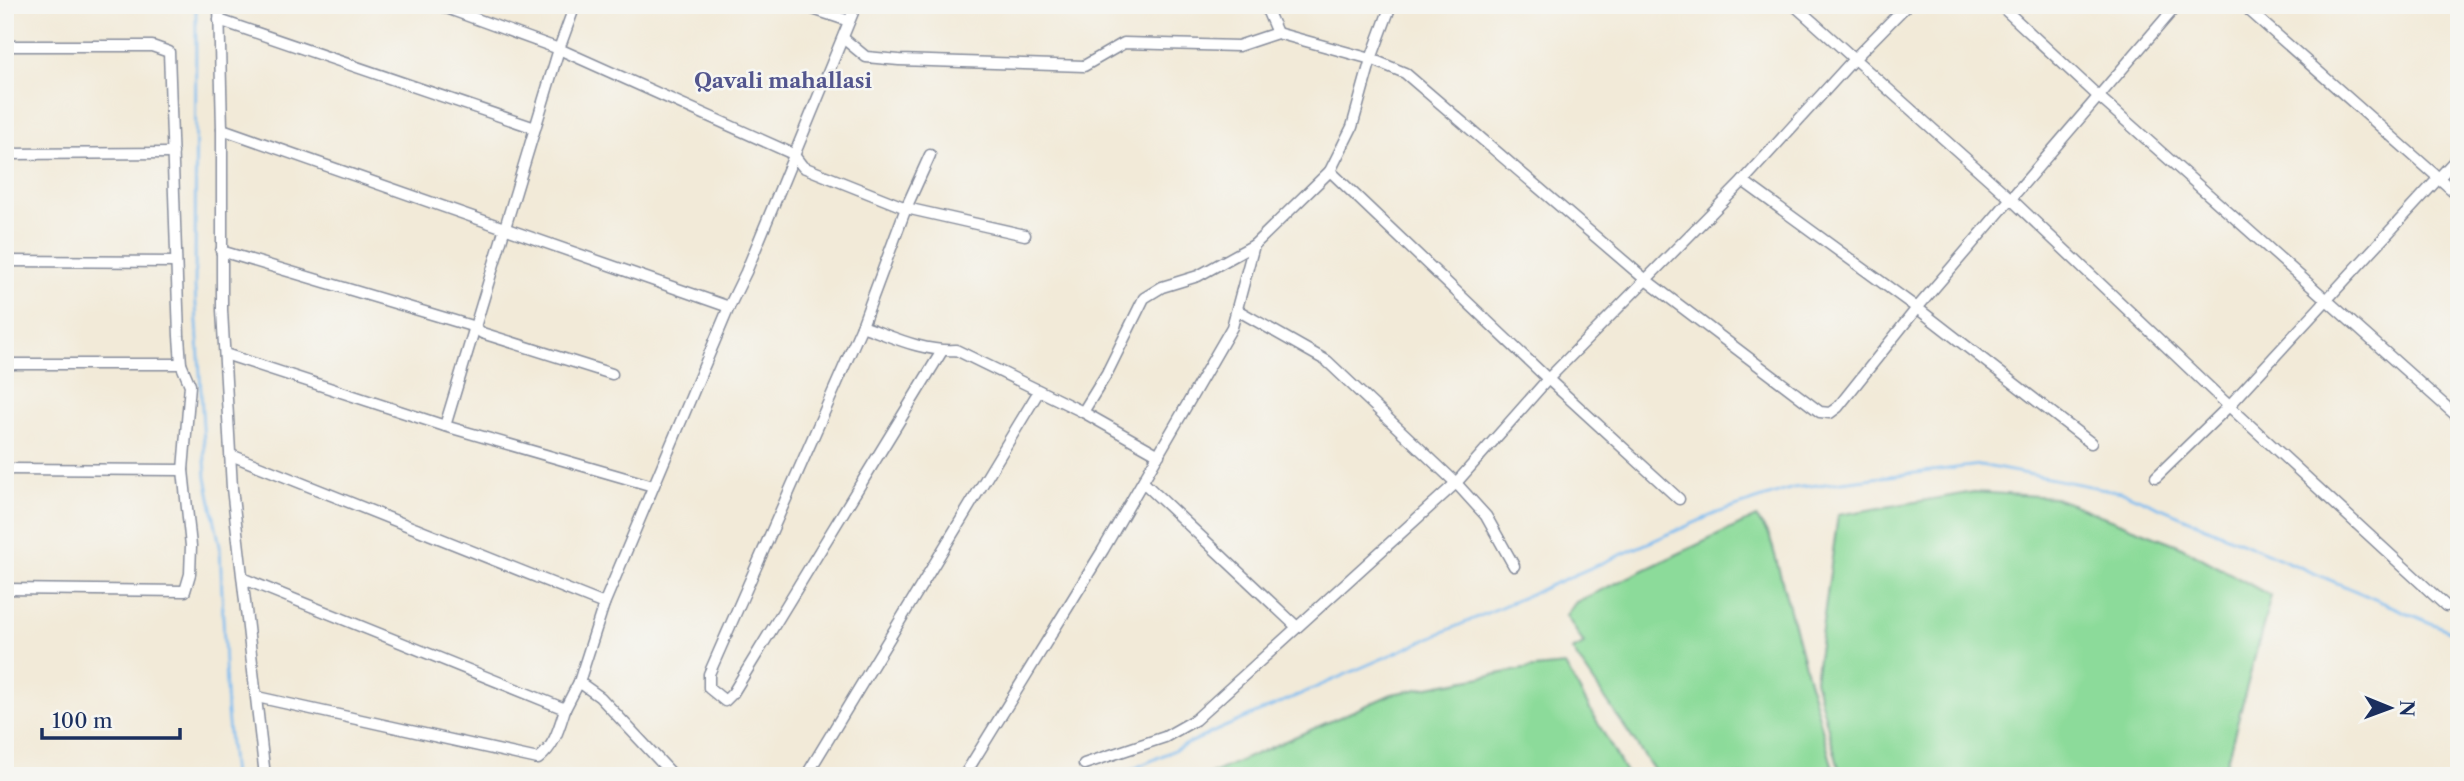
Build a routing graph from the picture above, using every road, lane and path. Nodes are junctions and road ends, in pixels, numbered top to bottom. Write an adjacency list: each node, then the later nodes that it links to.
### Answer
1 (219, 5): 13 (street)
2 (438, 5): 18 (street)
3 (575, 5): 18 (street)
4 (801, 5): 14 (street)
5 (856, 5): 14 (street)
6 (1265, 5): 15 (street)
7 (1391, 5): 19 (street)
8 (1794, 5): 20 (street)
9 (1907, 5): 20 (street)
10 (2000, 5): 21 (street)
11 (2177, 5): 21 (street)
12 (2243, 5): 30 (street)
13 (219, 20): 22 (street); 23 (street)
14 (849, 21): 16 (street)
15 (1277, 33): 16 (street); 19 (street)
16 (843, 38): 26 (street)
17 (5, 46): 24 (street)
18 (559, 48): 22 (street); 26 (street)
19 (1371, 59): 29 (street); 41 (street)
20 (1853, 60): 31 (street); 33 (street)
21 (2098, 96): 33 (street); 42 (street)
22 (535, 128): 35 (street)
23 (222, 129): 35 (street); 38 (street)
24 (173, 153): 25 (street); 40 (street)
25 (5, 154)
26 (793, 154): 34 (street); 43 (street)
27 (930, 155): 34 (street)
28 (2459, 156): 30 (street)
29 (1331, 171): 37 (street); 53 (street)
30 (2438, 177): 32 (street); 42 (street)
31 (1743, 181): 41 (street); 44 (street)
32 (2459, 196)
33 (2011, 199): 44 (street); 55 (street)
34 (906, 208): 36 (street); 46 (street)
35 (505, 226): 43 (street); 47 (street)
36 (1025, 236)
37 (1254, 245): 45 (street); 56 (street)
38 (221, 251): 47 (street); 49 (street)
39 (5, 261): 40 (street)
40 (175, 262): 51 (street)
41 (1646, 280): 44 (street); 53 (street)
42 (2327, 301): 55 (street); 57 (street)
43 (729, 307): 67 (street)
44 (1917, 308): 59 (street)
45 (1237, 310): 61 (street); 66 (street)
46 (862, 326): 48 (street); 48 (street)
47 (475, 327): 52 (street); 58 (street)
48 (942, 351): 54 (street)
49 (225, 354): 58 (street); 60 (street)
50 (5, 364): 51 (street)
51 (181, 364): 63 (street)
52 (612, 374)
53 (1548, 379): 66 (street); 68 (street)
54 (1039, 391): 56 (street); 81 (street)
55 (2229, 406): 64 (street); 73 (street)
56 (1083, 412): 61 (street)
57 (2459, 418)
58 (445, 426): 67 (street)
59 (2091, 443)
60 (232, 455): 70 (street); 72 (street)
61 (1159, 455): 65 (street)
62 (5, 469): 63 (street)
63 (183, 470): 71 (street)
64 (2156, 477)
65 (1143, 482): 74 (street); 82 (street)
66 (1456, 483): 69 (street); 74 (street)
67 (653, 486): 72 (street)
68 (1679, 499)
69 (1514, 566)
70 (243, 579): 76 (street); 77 (street)
71 (5, 589)
72 (604, 604): 75 (street)
73 (2446, 607)
74 (1297, 627): 78 (street)
75 (579, 682): 77 (street); 80 (street)
76 (257, 697): 77 (street); 79 (street)
77 (565, 709)
78 (1084, 764)
79 (265, 776)
80 (674, 776)
81 (806, 776)
82 (964, 776)

